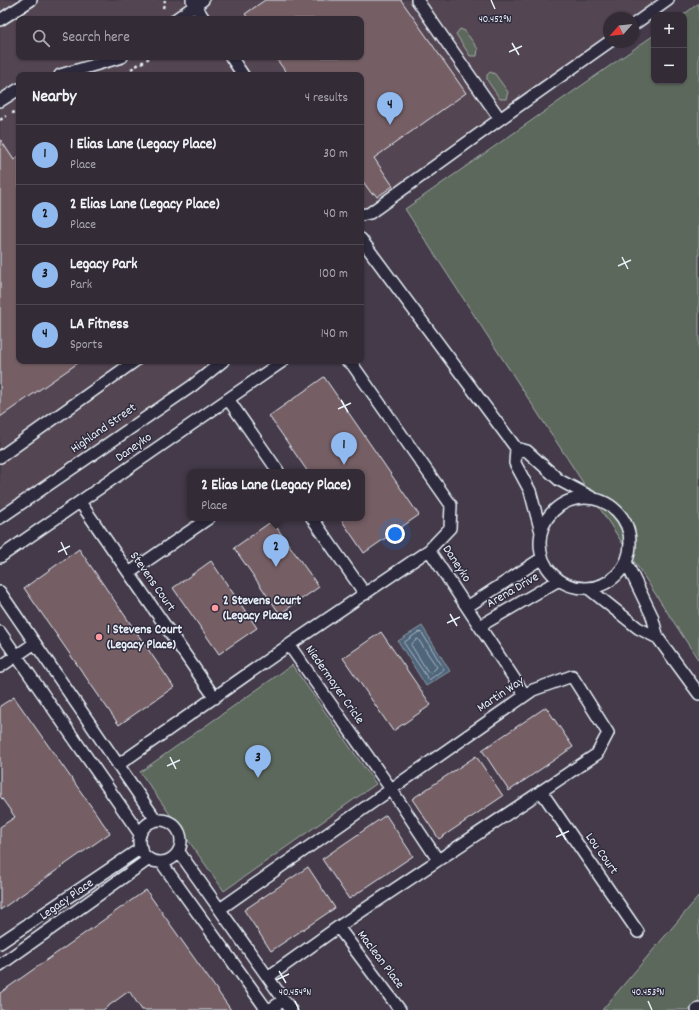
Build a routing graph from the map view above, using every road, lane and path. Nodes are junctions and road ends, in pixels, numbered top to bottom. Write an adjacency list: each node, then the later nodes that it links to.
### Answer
1 (31, 0): 9 (lane)
2 (165, 0): 6 (path)
3 (417, 0): 18 (lane)
4 (668, 0): 10 (lane)
5 (196, 2): 7 (lane); 8 (lane)
6 (163, 8)
7 (180, 16)
8 (203, 16)
9 (0, 20)
10 (639, 21)
11 (603, 46): 18 (lane)
12 (112, 60): 14 (lane)
13 (233, 60): 15 (lane)
14 (70, 72)
15 (241, 72)
16 (16, 91): 17 (lane)
17 (0, 101)
18 (500, 119): 19 (lane)
19 (364, 215)
20 (364, 243): 26 (lane)
21 (131, 364): 27 (lane)
22 (219, 364): 31 (lane, Highland Street)
23 (279, 364): 25 (lane, Daneyko)
24 (352, 364): 35 (lane, Daneyko)
25 (228, 399): 28 (lane); 30 (lane, Daneyko)
26 (516, 448): 29 (lane); 34 (lane)
27 (0, 457)
28 (276, 469)
29 (591, 498): 34 (lane); 38 (lane)
30 (80, 502): 36 (lane, Daneyko); 39 (lane, Stevens Court)
31 (0, 518)
32 (205, 521): 39 (lane)
33 (314, 521): 43 (lane)
34 (541, 532): 37 (lane)
35 (429, 550): 43 (lane, Niedermayer Cricle); 44 (lane, Daneyko)
36 (0, 557)
37 (542, 558): 40 (lane); 44 (lane, Arena Drive)
38 (626, 562): 41 (lane); 47 (lane)
39 (129, 573): 54 (lane, Stevens Court)
40 (559, 580): 41 (lane); 45 (lane, Arena Drive)
41 (588, 588): 47 (lane)
42 (0, 592): 48 (lane)
43 (365, 594): 49 (lane, Niedermayer Cricle)
44 (468, 607): 45 (lane, Daneyko)
45 (480, 626): 53 (lane, Daneyko)
46 (0, 632): 50 (lane)
47 (658, 638): 52 (lane)
48 (35, 643): 50 (lane); 55 (lane)
49 (289, 645): 54 (lane); 56 (lane, Niedermayer Cricle)
50 (17, 656): 51 (lane); 59 (lane)
51 (0, 667)
52 (699, 694)
53 (526, 695): 56 (lane, Martin Way); 57 (lane, Martin Way)
54 (214, 698): 55 (lane)
55 (118, 765): 58 (lane)
56 (391, 789): 63 (lane, Niedermayer Cricle); 65 (lane, Martin Way)
57 (541, 791): 63 (lane, Martin Way); 67 (lane, Lou Court)
58 (156, 820): 59 (lane); 61 (lane)
59 (140, 834): 60 (lane)
60 (141, 848): 62 (lane); 68 (lane, Legacy Place)
61 (179, 852): 64 (lane); 65 (lane)
62 (149, 859): 64 (lane); 69 (lane, Legacy Place)
63 (438, 860): 66 (lane, Martin Way)
64 (162, 862): 72 (lane)
65 (220, 909): 70 (lane)
66 (338, 927): 70 (lane, Martin Way); 74 (lane, Maclean Place)
67 (638, 932)
68 (0, 943)
69 (0, 965)
70 (268, 977): 71 (lane)
71 (284, 1000): 72 (lane); 73 (lane)
72 (268, 1010)
73 (291, 1010)
74 (400, 1010)

